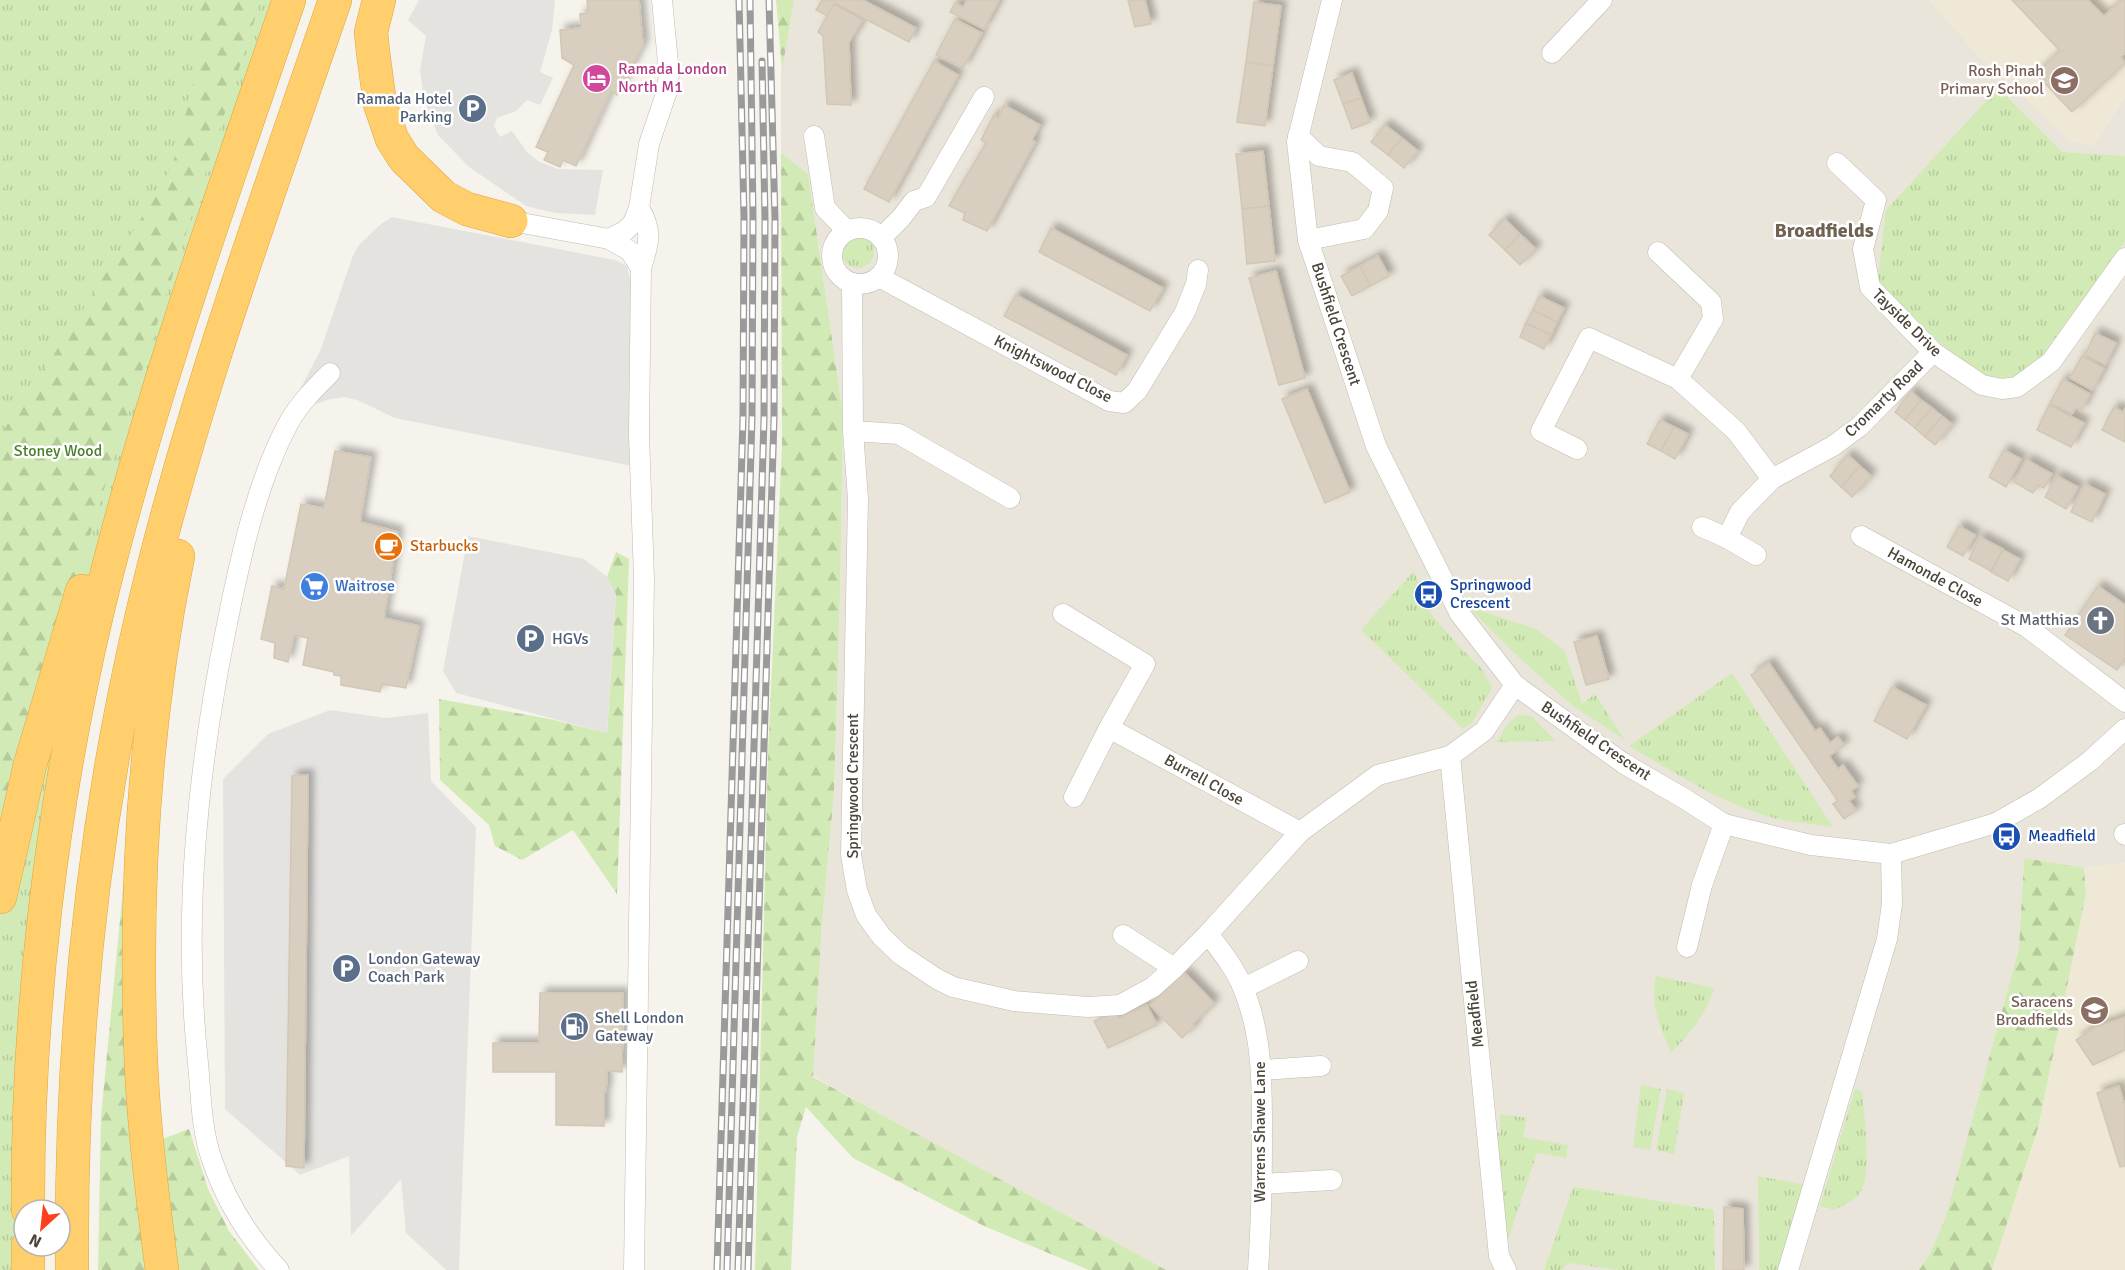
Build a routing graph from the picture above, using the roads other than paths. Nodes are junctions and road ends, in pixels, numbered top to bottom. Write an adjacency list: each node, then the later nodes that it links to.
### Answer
1 (289, 0): 19 (highway)
2 (335, 0): 23 (highway)
3 (379, 0): 13 (highway)
4 (662, 0): 12 (street)
5 (1332, 0): 10 (street)
6 (1602, 0): 7 (street)
7 (1552, 53)
8 (984, 97): 15 (street)
9 (814, 136): 14 (street)
10 (1298, 136): 17 (street, Bushfield Crescent); 17 (street, Bushfield Crescent)
11 (1837, 163): 26 (street, Tayside Drive)
12 (639, 208): 16 (street); 21 (street)
13 (511, 221): 16 (street)
14 (847, 231): 15 (street); 25 (street)
15 (881, 238): 24 (street)
16 (609, 239): 21 (street)
17 (1308, 240): 38 (street, Bushfield Crescent)
18 (1658, 252): 28 (street)
19 (201, 257): 47 (highway); 58 (highway)
20 (2125, 258): 26 (street, Tayside Drive)
21 (641, 268): 62 (street)
22 (1198, 270): 24 (street, Knightswood Close)
23 (243, 272): 59 (highway); 60 (highway)
24 (879, 277): 25 (street)
25 (852, 284): 29 (street, Springwood Crescent)
26 (1933, 352): 31 (street, Cromarty Road)
27 (330, 373): 61 (street)
28 (1678, 379): 30 (street); 31 (street)
29 (853, 431): 32 (street); 52 (street, Springwood Crescent)
30 (1576, 449)
31 (1772, 478): 35 (street, Cromarty Road)
32 (1010, 498)
33 (1702, 527): 35 (street)
34 (1861, 536): 39 (street, Hamonde Close)
35 (1727, 538): 36 (street)
36 (1756, 555)
37 (1063, 614): 40 (street)
38 (1515, 685): 42 (street, Springwood Crescent); 44 (street, Bushfield Crescent)
39 (2125, 702)
40 (1109, 728): 43 (street); 45 (street, Burrell Close)
41 (2125, 729): 46 (street, Bushfield Crescent)
42 (1450, 756): 45 (street, Springwood Crescent); 64 (street, Meadfield)
43 (1074, 797)
44 (1724, 824): 46 (street, Bushfield Crescent); 50 (street)
45 (1300, 832): 48 (street, Springwood Crescent)
46 (1891, 854): 65 (street)
47 (0, 897)
48 (1208, 934): 52 (street, Springwood Crescent); 53 (street, Warrens Shawe Lane)
49 (1123, 935): 52 (street)
50 (1687, 947)
51 (1298, 961): 53 (street)
52 (1174, 968)
53 (1244, 988): 55 (street, Warrens Shawe Lane)
54 (1321, 1066): 55 (street)
55 (1262, 1070): 57 (street, Warrens Shawe Lane)
56 (1332, 1180): 57 (street)
57 (1262, 1184): 63 (street, Warrens Shawe Lane)
58 (28, 1198)
59 (72, 1270)
60 (162, 1270)
61 (279, 1270)
62 (634, 1270)
63 (1258, 1270)
64 (1506, 1270)
65 (1788, 1270)

